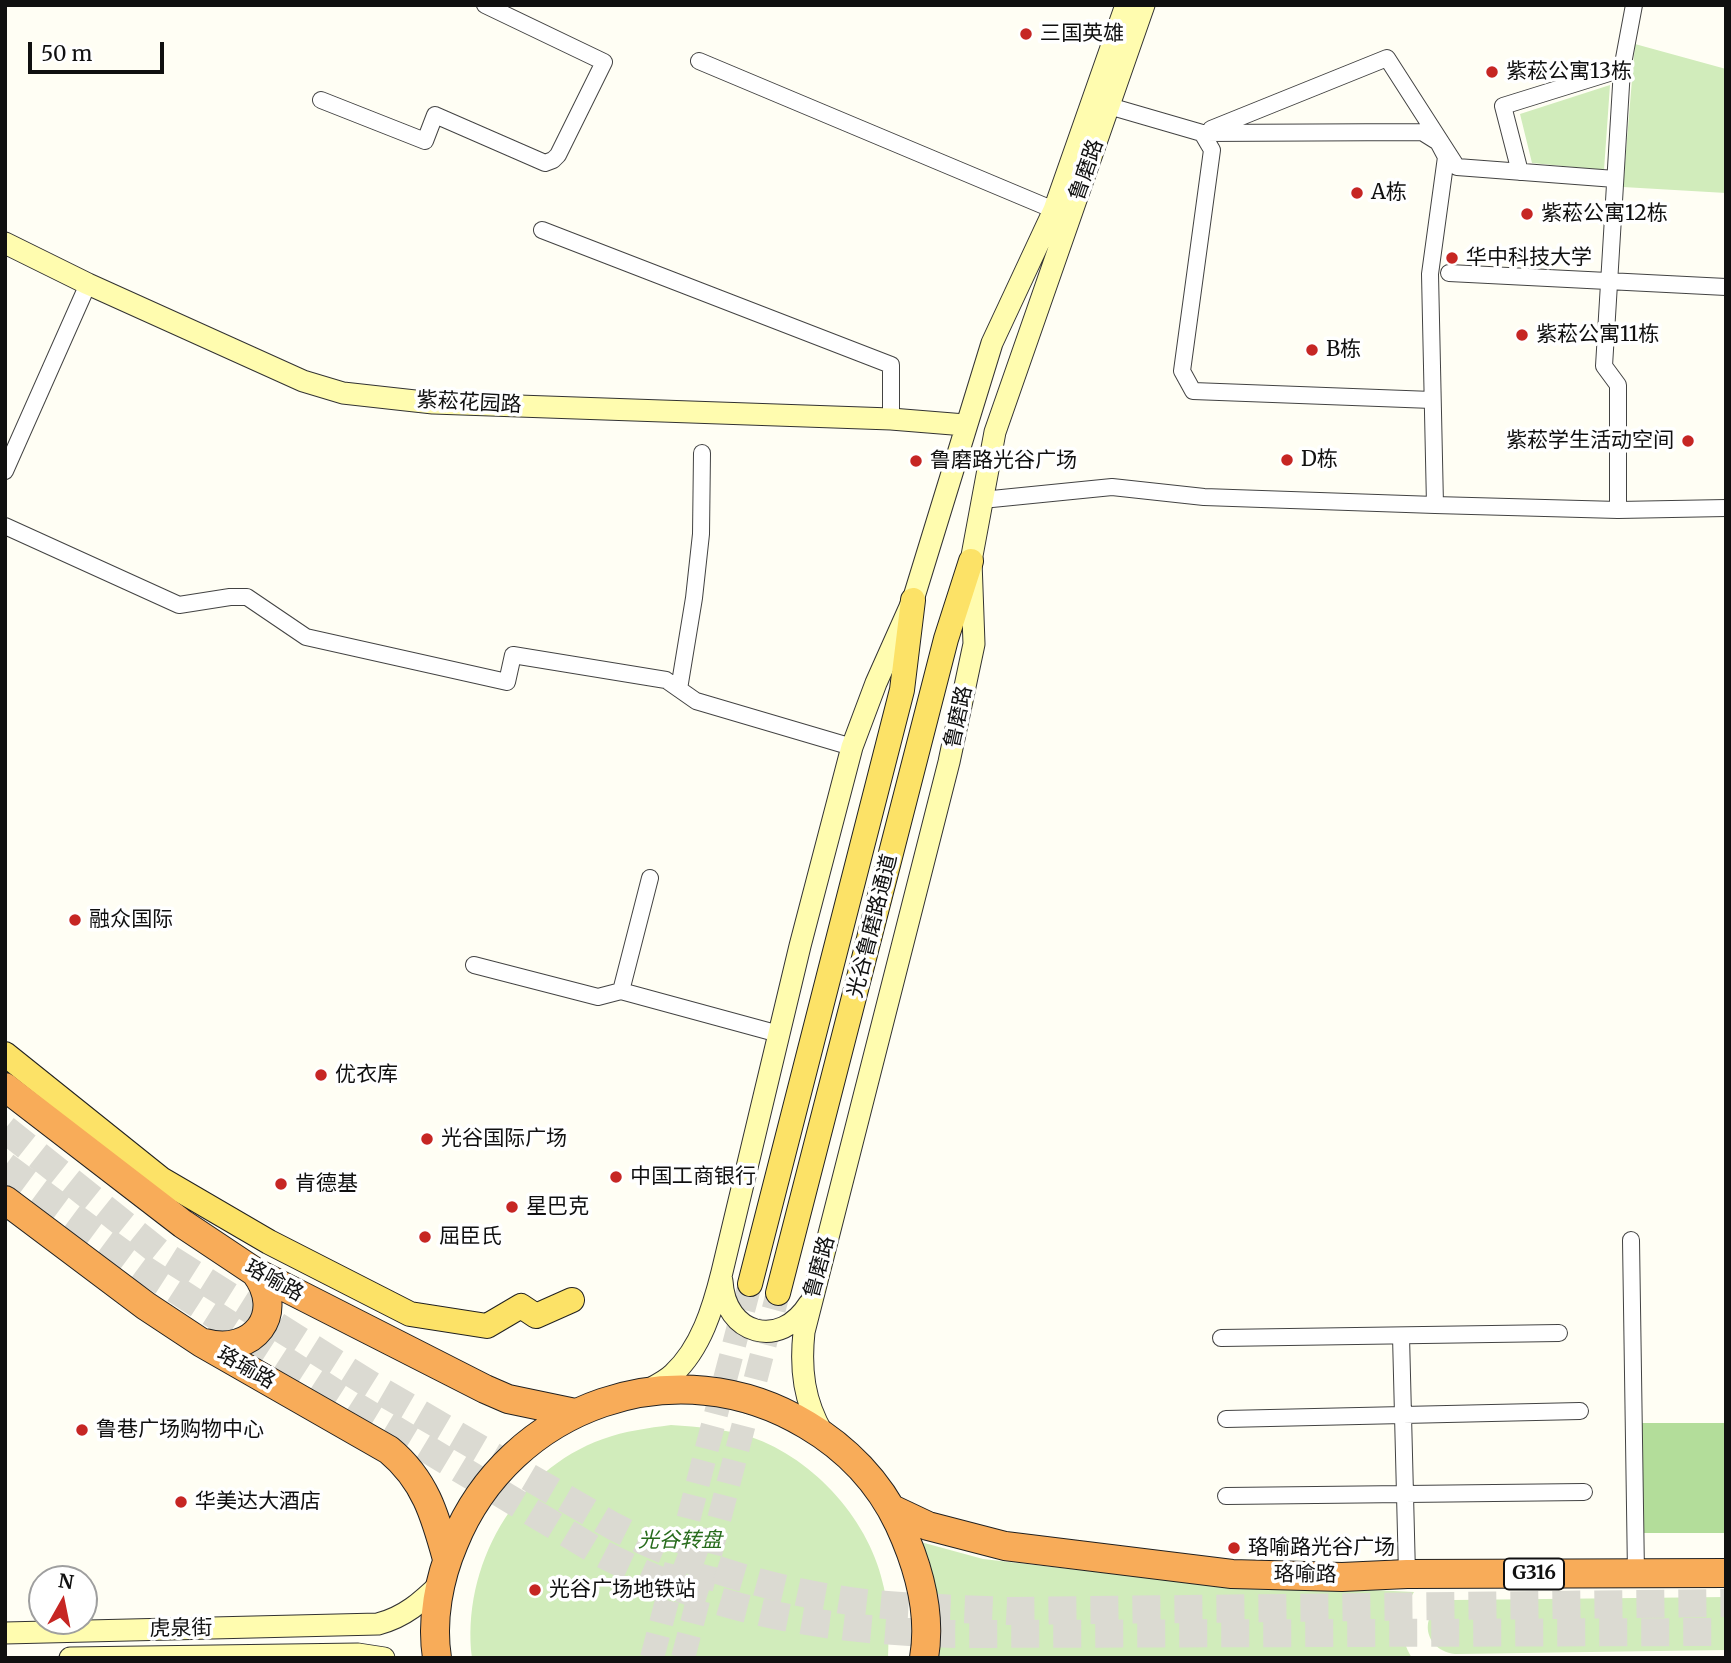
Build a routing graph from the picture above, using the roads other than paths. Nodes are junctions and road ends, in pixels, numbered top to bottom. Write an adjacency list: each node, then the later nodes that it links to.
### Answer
1 (485, 5): 7 (street)
2 (1126, 5): 12 (main road, 鲁磨路)
3 (1144, 5): 8 (main road, 鲁磨路)
4 (1634, 5): 6 (street)
5 (699, 61): 12 (street)
6 (1622, 69): 10 (street); 11 (street)
7 (321, 100)
8 (1109, 107): 9 (street); 24 (main road, 鲁磨路)
9 (1202, 133): 10 (street); 19 (street); 19 (street)
10 (1520, 172): 11 (street)
11 (1615, 179): 16 (street)
12 (1054, 210): 21 (main road, 鲁磨路)
13 (542, 230): 20 (street)
14 (5, 243): 17 (main road, 紫菘花园路)
15 (1449, 273): 16 (street)
16 (1608, 282): 18 (street); 27 (street)
17 (88, 284): 20 (main road, 紫菘花园路); 23 (street)
18 (1726, 288)
19 (1432, 400): 25 (street)
20 (891, 419): 21 (main road, 紫菘花园路)
21 (965, 425): 30 (main road, 鲁磨路)
22 (702, 453): 31 (street)
23 (5, 471)
24 (982, 500): 25 (street); 29 (main road, 鲁磨路)
25 (1435, 505): 27 (street)
26 (1726, 508): 27 (street)
27 (1618, 510)
28 (5, 526): 31 (street)
29 (971, 561): 44 (main road, 光谷鲁磨路通道); 46 (main road, 鲁磨路)
30 (913, 600): 32 (main road, 鲁磨路); 43 (main road, 光谷鲁磨路通道)
31 (679, 689): 32 (street)
32 (852, 747): 36 (main road, 鲁磨路)
33 (650, 878): 35 (street)
34 (474, 965): 35 (street)
35 (621, 991): 36 (street)
36 (779, 1034): 42 (main road, 鲁磨路)
37 (5, 1054): 45 (main road)
38 (5, 1087): 41 (highway, 珞喻路)
39 (6, 1201): 50 (highway, 珞瑜路)
40 (1631, 1240): 64 (street)
41 (255, 1272): 50 (highway); 53 (highway, 珞喻路)
42 (722, 1272): 46 (main road); 51 (main road, 鲁磨路)
43 (750, 1284)
44 (778, 1293)
45 (572, 1300)
46 (810, 1304): 56 (main road, 鲁磨路)
47 (1559, 1333): 48 (street)
48 (1401, 1336): 49 (street); 54 (street)
49 (1221, 1338)
50 (202, 1343): 61 (highway, 珞瑜路)
51 (646, 1391): 53 (highway); 56 (highway)
52 (1580, 1411): 54 (street)
53 (575, 1413): 61 (highway)
54 (1404, 1416): 55 (street); 58 (street)
55 (1226, 1419)
56 (823, 1434): 60 (highway)
57 (1584, 1492): 58 (street)
58 (1406, 1494): 59 (street); 63 (street)
59 (1226, 1496)
60 (892, 1509): 63 (highway, 珞喻路 / G316); 70 (highway)
61 (444, 1571): 65 (main road, 虎泉街); 69 (highway)
62 (1726, 1573): 64 (highway, 珞喻路 / G316)
63 (1407, 1574): 64 (highway, 珞喻路 / G316)
64 (1636, 1574)
65 (5, 1633)
66 (256, 1657): 67 (main road, 虎泉街); 68 (main road, 虎泉街)
67 (70, 1658)
68 (384, 1658)
69 (437, 1658)
70 (924, 1658)

